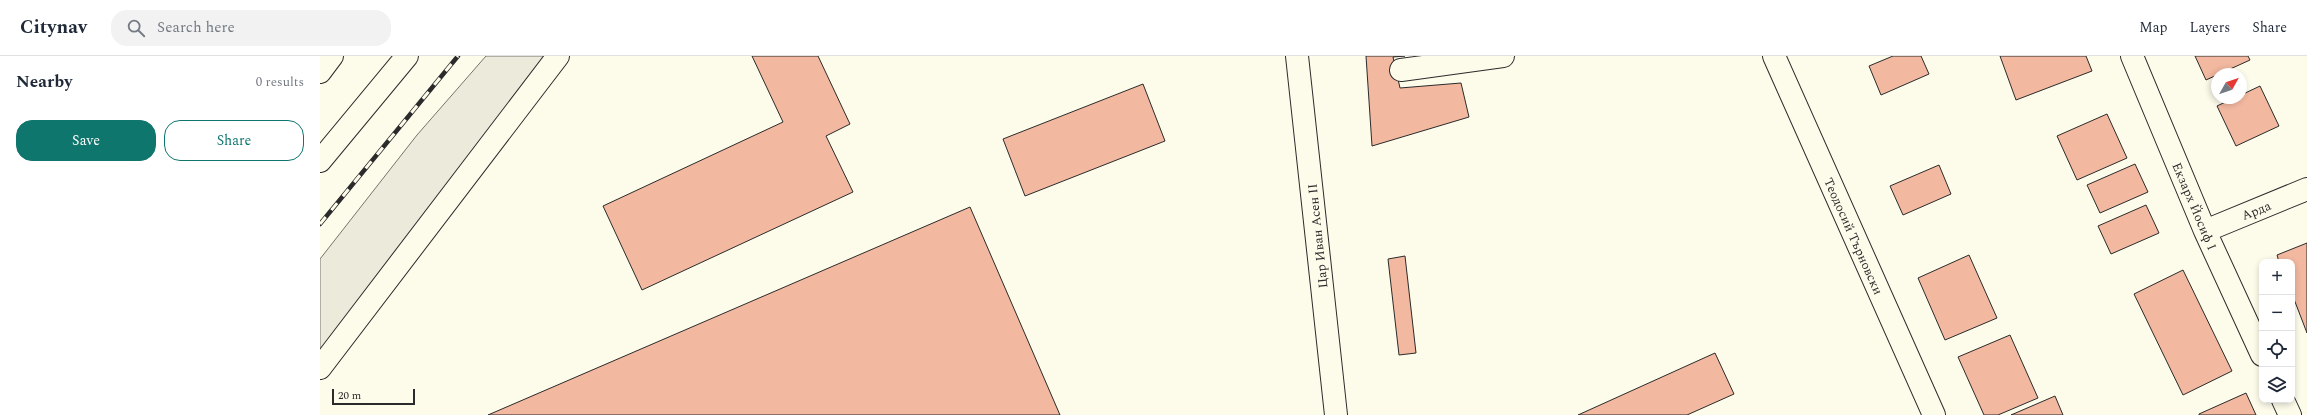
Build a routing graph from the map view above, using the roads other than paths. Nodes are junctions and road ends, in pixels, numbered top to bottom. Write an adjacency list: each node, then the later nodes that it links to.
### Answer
1 (332, 56): 9 (street)
2 (408, 56): 10 (street)
3 (558, 56): 14 (street)
4 (1297, 56): 16 (street, Цар Иван Асен II)
5 (1503, 56): 8 (street)
6 (1774, 56): 17 (street, Теодосий Търновски)
7 (2132, 56): 12 (street, Екзарх Йосиф I)
8 (1401, 70)
9 (320, 72)
10 (320, 162)
11 (2307, 189): 12 (street, Арда)
12 (2204, 231): 13 (street, Екзарх Йосиф I)
13 (2259, 349)
14 (320, 368)
15 (2284, 403): 18 (street)
16 (1336, 415)
17 (1934, 415)
18 (2290, 415)

